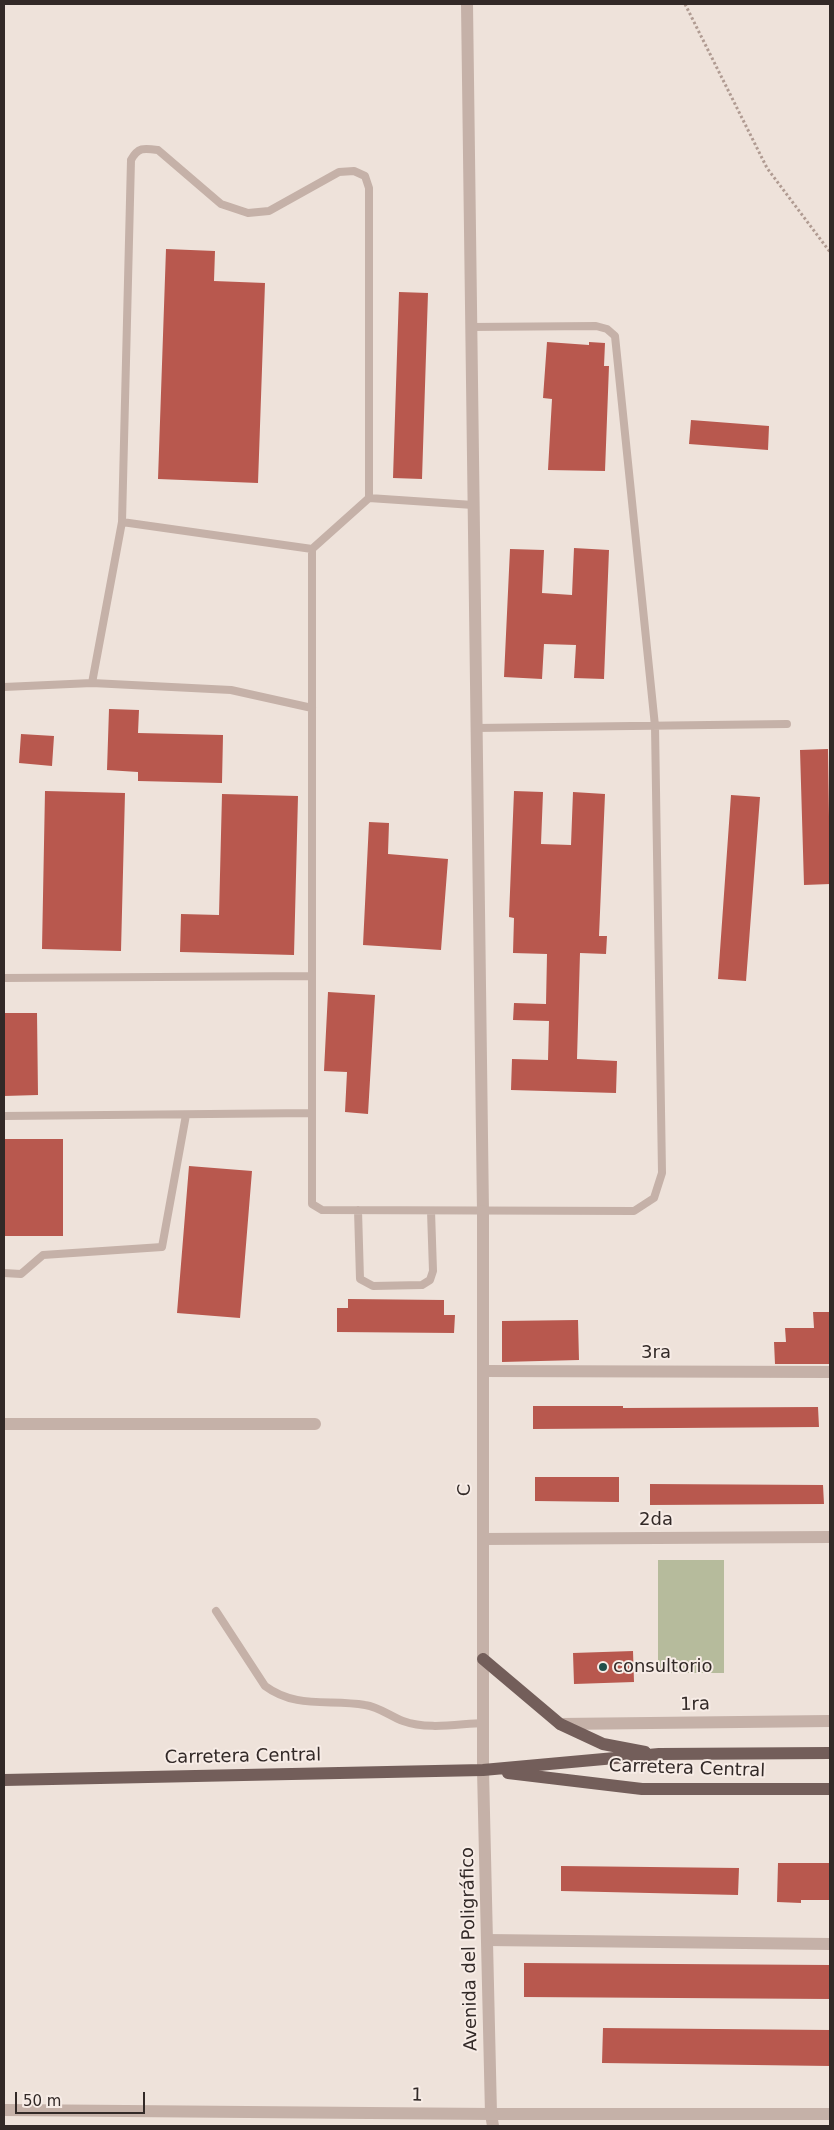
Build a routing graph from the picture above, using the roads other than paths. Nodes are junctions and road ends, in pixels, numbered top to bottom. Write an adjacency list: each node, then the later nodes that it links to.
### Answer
1 (467, 4): 2 (street, C)
2 (471, 327): 4 (street, C); 11 (lane)
3 (369, 498): 4 (lane); 5 (lane); 6 (lane)
4 (473, 505): 12 (street, C)
5 (122, 522): 6 (lane); 7 (lane)
6 (312, 549): 9 (lane)
7 (92, 683): 8 (lane); 9 (lane)
8 (4, 687)
9 (312, 708): 13 (lane)
10 (787, 724): 11 (lane)
11 (655, 726): 12 (lane); 20 (lane)
12 (476, 728): 20 (street, C)
13 (312, 976): 14 (lane); 15 (lane)
14 (4, 978)
15 (312, 1113): 16 (lane); 18 (lane)
16 (186, 1115): 17 (lane); 21 (lane)
17 (4, 1116)
18 (358, 1210): 19 (lane); 19 (lane)
19 (431, 1211): 20 (lane)
20 (483, 1211): 22 (street, C)
21 (4, 1273)
22 (483, 1371): 23 (street, 3ra); 27 (street, C)
23 (830, 1372)
24 (4, 1424): 25 (street)
25 (315, 1424)
26 (830, 1536): 27 (street, 2da)
27 (483, 1539): 29 (street, C)
28 (216, 1612): 31 (lane)
29 (483, 1659): 31 (street, C); 32 (main road)
30 (830, 1721): 32 (street, 1ra)
31 (483, 1723): 35 (street, C)
32 (560, 1724): 34 (main road)
33 (830, 1753): 34 (main road, Carretera Central)
34 (659, 1754): 35 (main road, Carretera Central)
35 (483, 1770): 36 (main road, Carretera Central); 37 (main road, Carretera Central); 38 (street, Avenida del Poligráfico)
36 (4, 1780)
37 (830, 1789)
38 (487, 1940): 39 (street); 42 (street, Avenida del Poligráfico)
39 (830, 1944)
40 (4, 2110): 42 (street, 1)
41 (830, 2114): 42 (street, 1)
42 (492, 2120)

